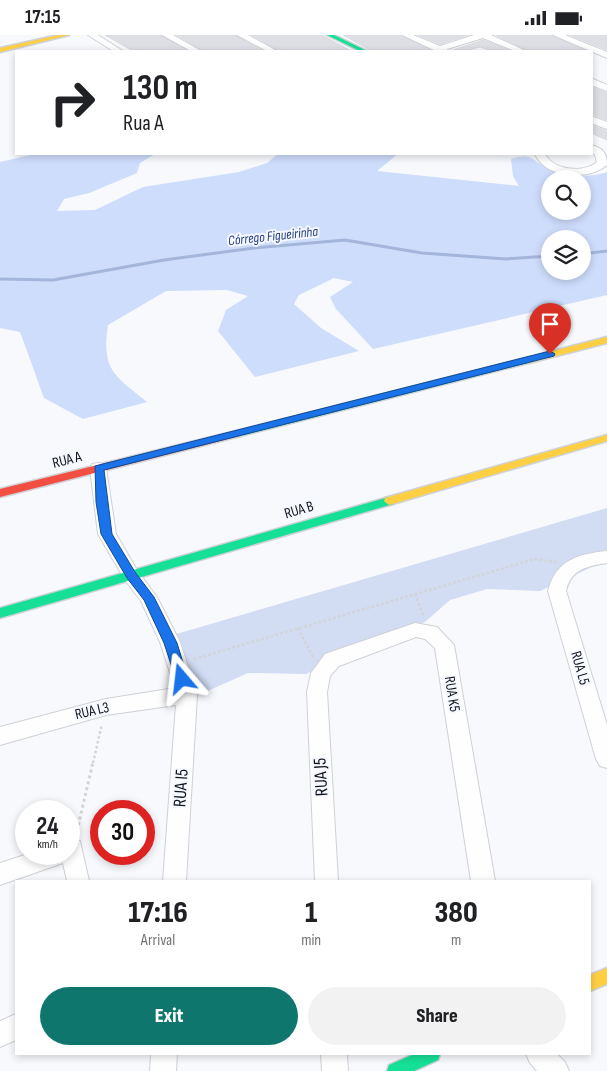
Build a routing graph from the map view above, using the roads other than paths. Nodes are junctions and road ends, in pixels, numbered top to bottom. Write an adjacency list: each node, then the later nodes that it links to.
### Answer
1 (46, 35): 11 (street)
2 (66, 35): 12 (street)
3 (92, 35): 13 (street)
4 (166, 35): 14 (street)
5 (241, 35): 15 (street)
6 (316, 35): 16 (street)
7 (330, 35): 17 (street)
8 (406, 35): 18 (street)
9 (484, 35): 18 (street); 19 (street)
10 (557, 35): 20 (street)
11 (0, 46)
12 (0, 50)
13 (117, 50)
14 (195, 50)
15 (271, 50)
16 (347, 50)
17 (362, 50)
18 (442, 50)
19 (520, 50)
20 (607, 55)
21 (593, 82): 22 (street)
22 (607, 88)
23 (593, 120): 24 (street)
24 (607, 126)
25 (541, 155): 26 (street)
26 (602, 155)
27 (607, 340): 29 (street, RUA A)
28 (607, 438): 32 (street, RUA B)
29 (98, 468): 30 (street, RUA A); 32 (street)
30 (0, 493)
31 (607, 557): 37 (street, RUA L5)
32 (131, 575): 33 (street, RUA B); 35 (street)
33 (0, 613)
34 (430, 632): 43 (street, RUA J5); 44 (street, RUA K5)
35 (187, 695): 36 (street, RUA L3); 42 (street, RUA I5)
36 (0, 736)
37 (607, 759)
38 (26, 865): 40 (street)
39 (72, 865): 41 (street)
40 (0, 874)
41 (78, 880)
42 (175, 880)
43 (326, 880)
44 (483, 880)
45 (607, 975): 46 (street)
46 (591, 983)
47 (15, 1027): 48 (street)
48 (0, 1034)
49 (164, 1055): 53 (street)
50 (334, 1055): 54 (street)
51 (430, 1055): 55 (street)
52 (540, 1055): 56 (street)
53 (163, 1071)
54 (335, 1071)
55 (395, 1071)
56 (556, 1071)

